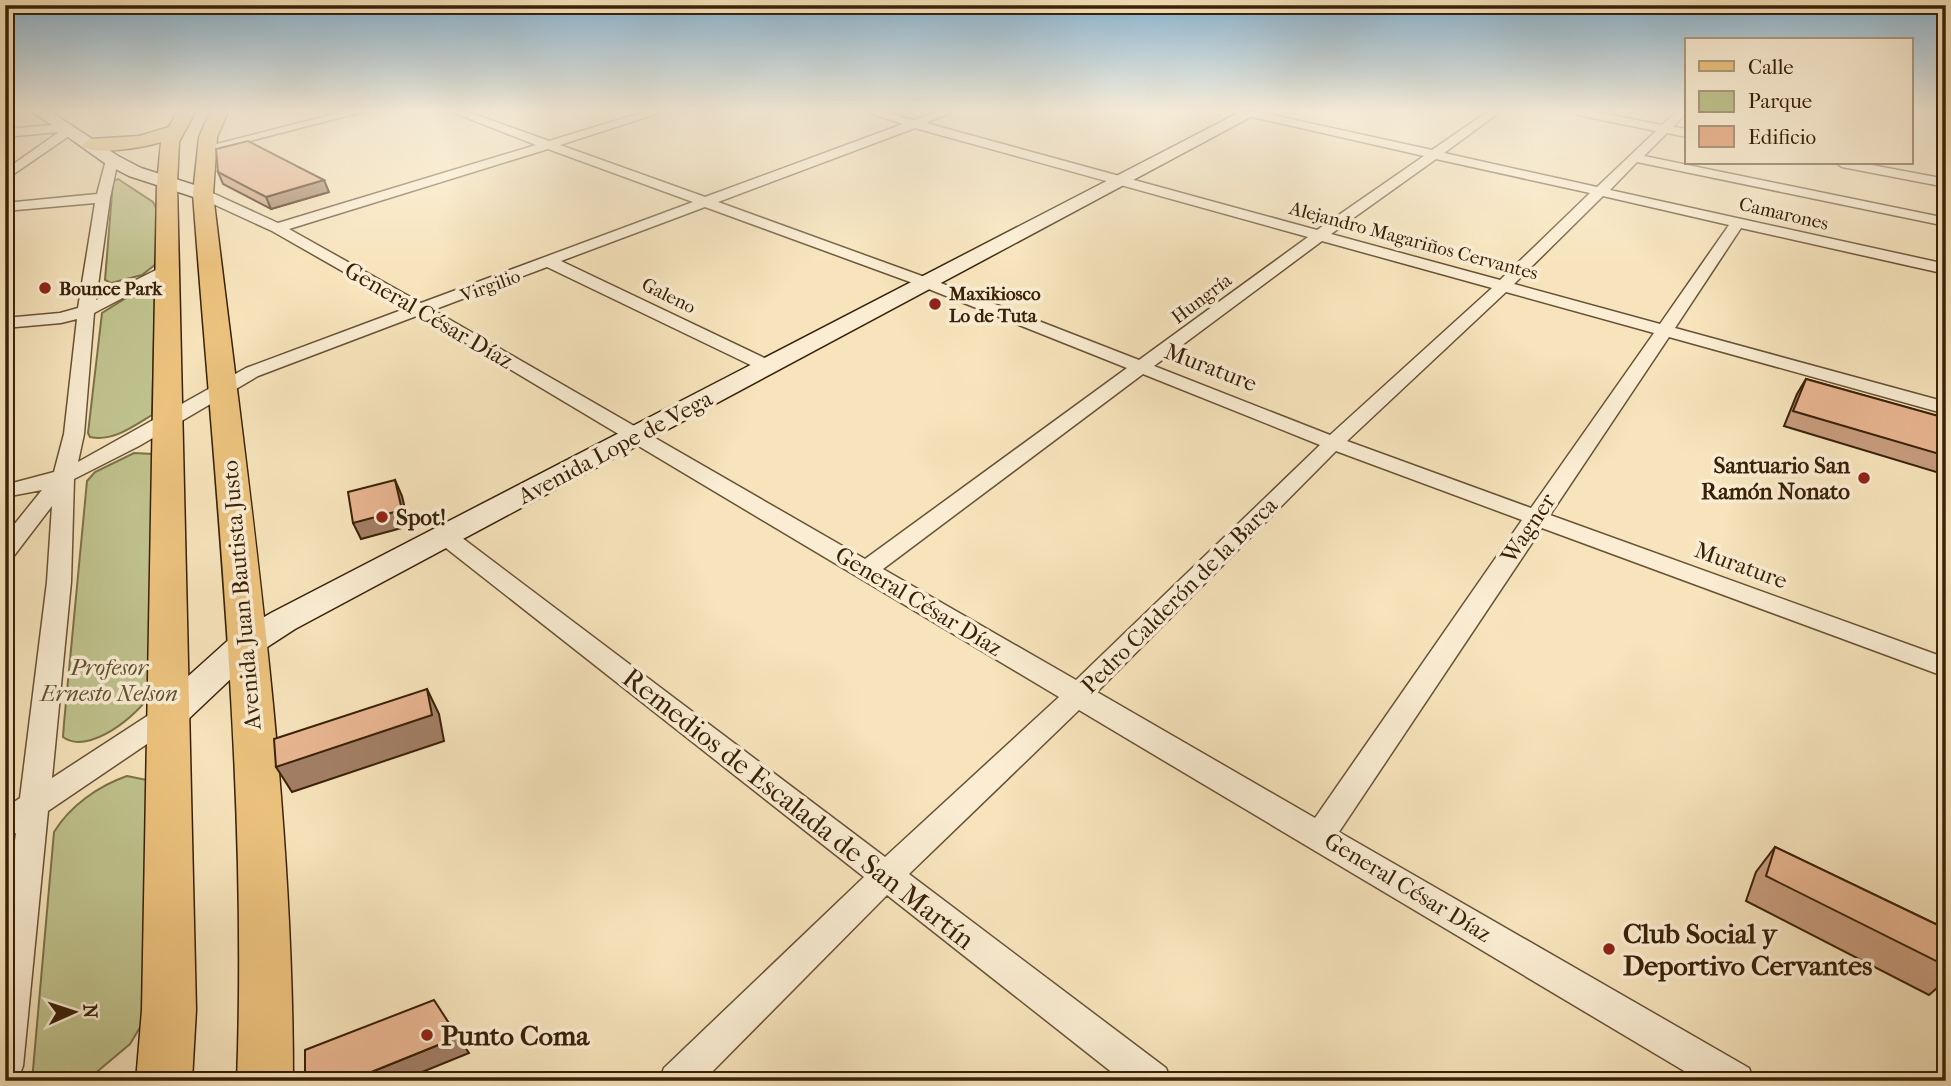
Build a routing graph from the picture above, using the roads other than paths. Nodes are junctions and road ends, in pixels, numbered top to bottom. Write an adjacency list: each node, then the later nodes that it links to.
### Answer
1 (23, 163): 16 (street)
2 (111, 163): 22 (street)
3 (118, 163): 19 (main road, General César Díaz)
4 (169, 163): 19 (main road)
5 (205, 163): 21 (main road, Avenida Juan Bautista Justo)
6 (490, 163): 27 (street)
7 (597, 163): 23 (street, Murature)
8 (810, 163): 23 (street, Virgilio)
9 (1055, 163): 17 (street, Alejandro Magariños Cervantes)
10 (1156, 163): 17 (main road, Avenida Lope de Vega)
11 (1420, 163): 28 (street, Hungría)
12 (1470, 163): 20 (street, Camarones)
13 (1630, 163): 20 (street, Pedro Calderón de la Barca)
14 (1658, 163): 26 (street)
15 (1847, 164): 18 (street)
16 (5, 176)
17 (1122, 181): 28 (street, Alejandro Magariños Cervantes); 32 (main road, Avenida Lope de Vega)
18 (1946, 183)
19 (167, 184): 21 (main road, General César Díaz); 31 (main road)
20 (1600, 192): 25 (street, Camarones); 33 (street, Pedro Calderón de la Barca)
21 (202, 194): 27 (street, General César Díaz); 40 (main road, Avenida Juan Bautista Justo)
22 (103, 198): 24 (street); 35 (street)
23 (705, 202): 29 (street, Virgilio); 32 (street, Murature)
24 (5, 207)
25 (1738, 222): 30 (street, Camarones); 37 (street, Wagner)
26 (1946, 222)
27 (277, 228): 34 (street, General César Díaz)
28 (1320, 236): 33 (street, Alejandro Magariños Cervantes); 39 (street, Hungría)
29 (550, 262): 34 (street, Virgilio); 38 (street, Galeno)
30 (1946, 269)
31 (166, 271): 35 (street); 42 (main road)
32 (927, 283): 38 (main road, Avenida Lope de Vega); 39 (street, Murature)
33 (1503, 286): 37 (street, Alejandro Magariños Cervantes); 44 (street, Pedro Calderón de la Barca)
34 (422, 310): 40 (street, Virgilio); 43 (street, General César Díaz)
35 (86, 311): 36 (street); 45 (street)
36 (5, 323)
37 (1663, 330): 41 (street, Alejandro Magariños Cervantes); 47 (street, Wagner)
38 (769, 367): 43 (main road, Avenida Lope de Vega)
39 (1141, 368): 44 (street, Murature); 50 (street, Hungría)
40 (221, 389): 42 (street, Virgilio); 51 (main road, Avenida Juan Bautista Justo)
41 (1946, 408)
42 (168, 422): 45 (street, Virgilio); 54 (main road)
43 (636, 436): 48 (main road, Avenida Lope de Vega); 50 (street, General César Díaz)
44 (1333, 443): 47 (street, Murature); 53 (street, Pedro Calderón de la Barca)
45 (64, 475): 46 (street, Virgilio); 49 (street); 55 (street)
46 (5, 491)
47 (1536, 517): 52 (street, Murature); 57 (street, Wagner)
48 (445, 536): 51 (main road, Avenida Lope de Vega); 58 (street, Remedios de Escalada de San Martín)
49 (5, 552)
50 (867, 569): 53 (street, General César Díaz)
51 (246, 645): 54 (main road, Avenida Lope de Vega); 61 (main road, Avenida Juan Bautista Justo)
52 (1946, 668)
53 (1078, 695): 57 (street, General César Díaz); 58 (street, Pedro Calderón de la Barca)
54 (168, 716): 55 (street, Avenida Lope de Vega); 60 (main road)
55 (32, 808): 56 (street, Avenida Lope de Vega); 59 (street)
56 (5, 824)
57 (1320, 835): 64 (street, General César Díaz)
58 (887, 875): 62 (street, Pedro Calderón de la Barca); 63 (street, Remedios de Escalada de San Martín)
59 (5, 1066)
60 (164, 1081)
61 (265, 1081)
62 (677, 1081)
63 (1153, 1081)
64 (1736, 1081)

